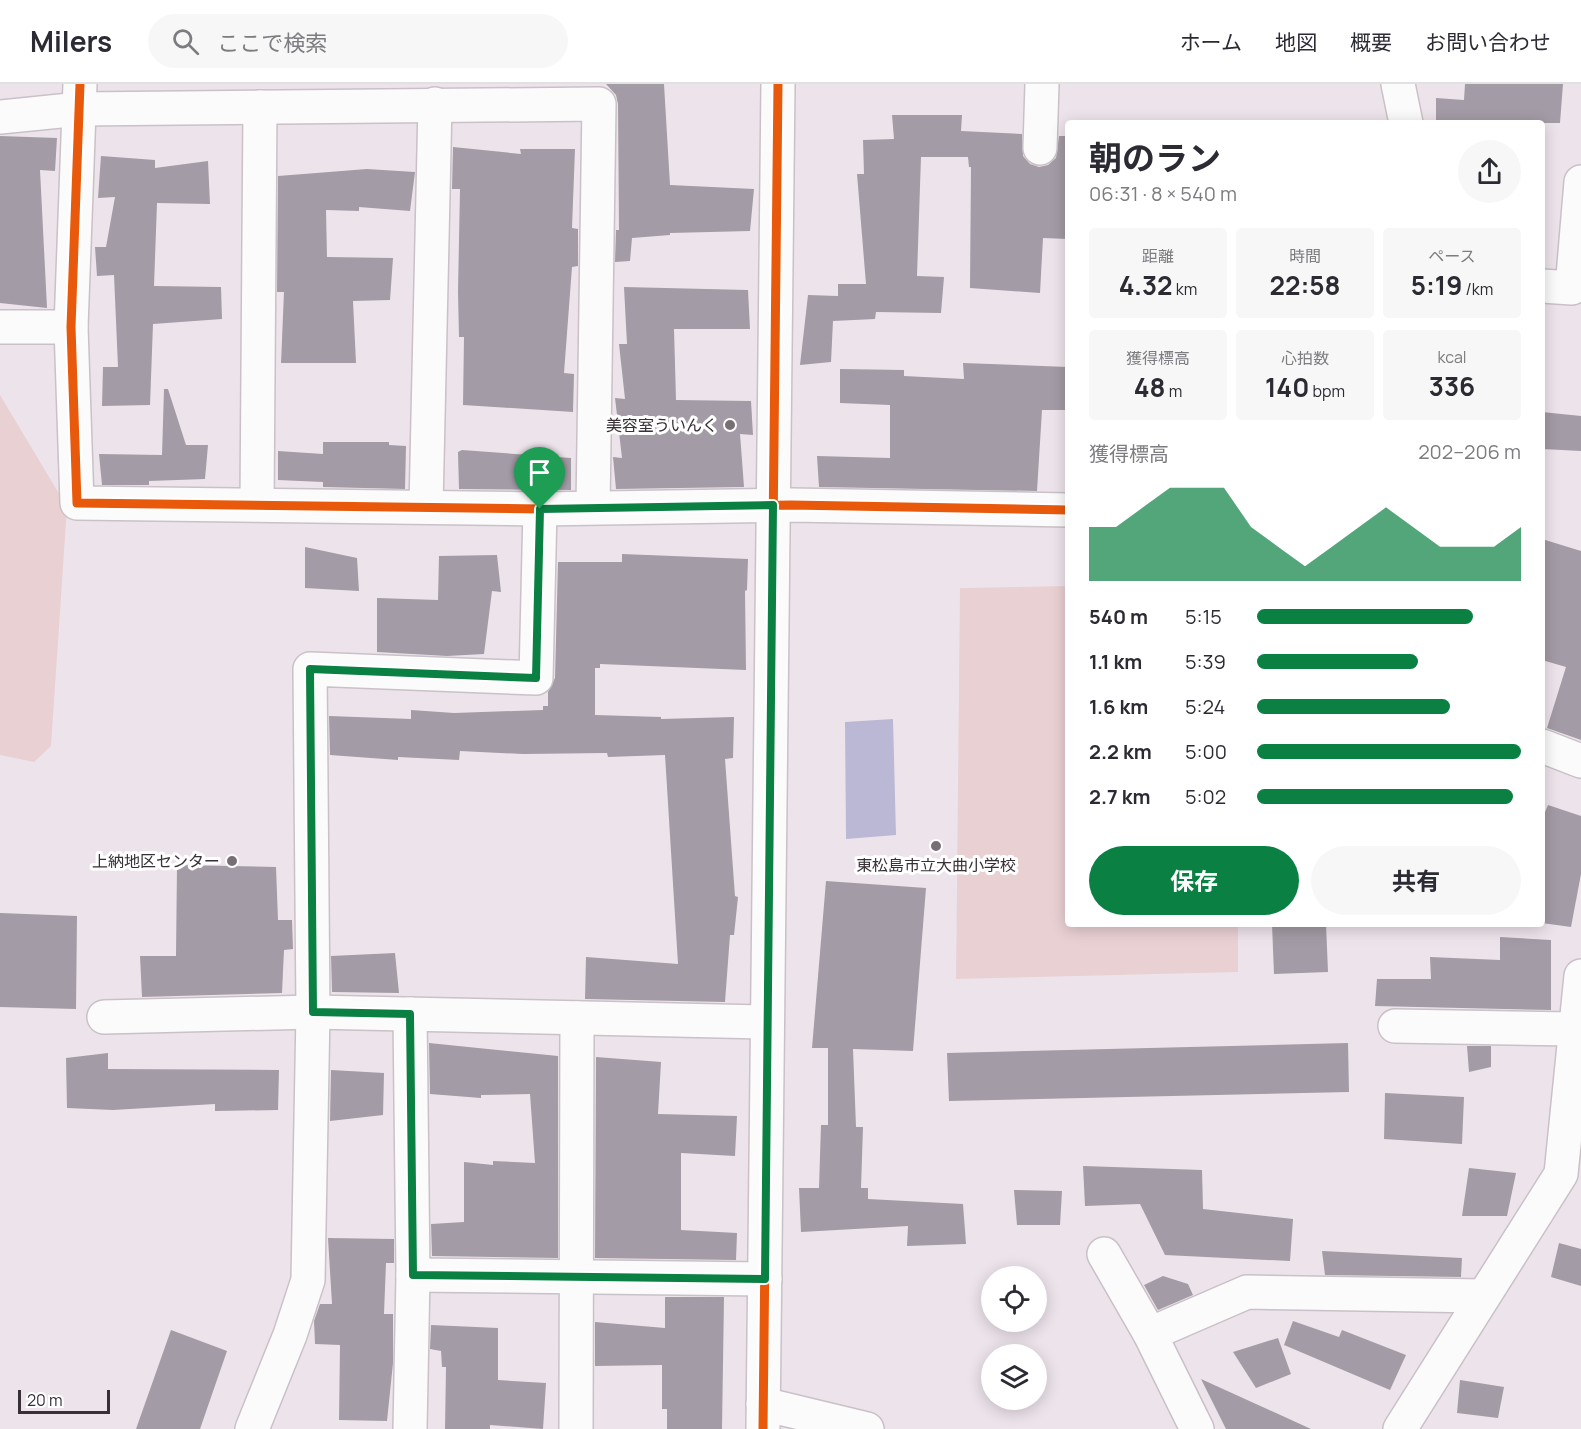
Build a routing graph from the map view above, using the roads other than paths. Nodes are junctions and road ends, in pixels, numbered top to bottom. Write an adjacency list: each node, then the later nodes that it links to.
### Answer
1 (778, 84): 15 (street)
2 (1042, 84): 9 (street)
3 (1398, 84): 8 (street)
4 (80, 96): 6 (street); 7 (street); 13 (street)
5 (435, 104): 6 (street); 16 (street); 17 (street)
6 (260, 107): 14 (street)
7 (0, 117)
8 (1405, 120)
9 (1040, 148)
10 (1581, 182): 11 (street)
11 (1545, 286)
12 (0, 327): 13 (street)
13 (71, 327): 14 (street)
14 (257, 504): 16 (street)
15 (773, 505): 17 (street); 19 (street); 27 (street)
16 (426, 507): 18 (street)
17 (593, 507): 18 (street)
18 (540, 509): 23 (street)
19 (1065, 510)
20 (1545, 747): 21 (street)
21 (1581, 761)
22 (1581, 976): 29 (street)
23 (313, 1012): 24 (street); 25 (street); 38 (street)
24 (410, 1014): 26 (street); 32 (street)
25 (104, 1017)
26 (577, 1018): 27 (street); 33 (street)
27 (766, 1022): 34 (street)
28 (1395, 1026): 29 (street)
29 (1574, 1029): 30 (street)
30 (1571, 1177): 35 (street)
31 (1104, 1254): 36 (street)
32 (413, 1275): 33 (street); 39 (street)
33 (576, 1277): 34 (street); 40 (street)
34 (765, 1279): 37 (street)
35 (1482, 1296): 36 (street); 43 (street)
36 (1150, 1334): 42 (street)
37 (763, 1417): 41 (street)
38 (252, 1429)
39 (410, 1429)
40 (576, 1429)
41 (867, 1429)
42 (1197, 1429)
43 (1400, 1429)

